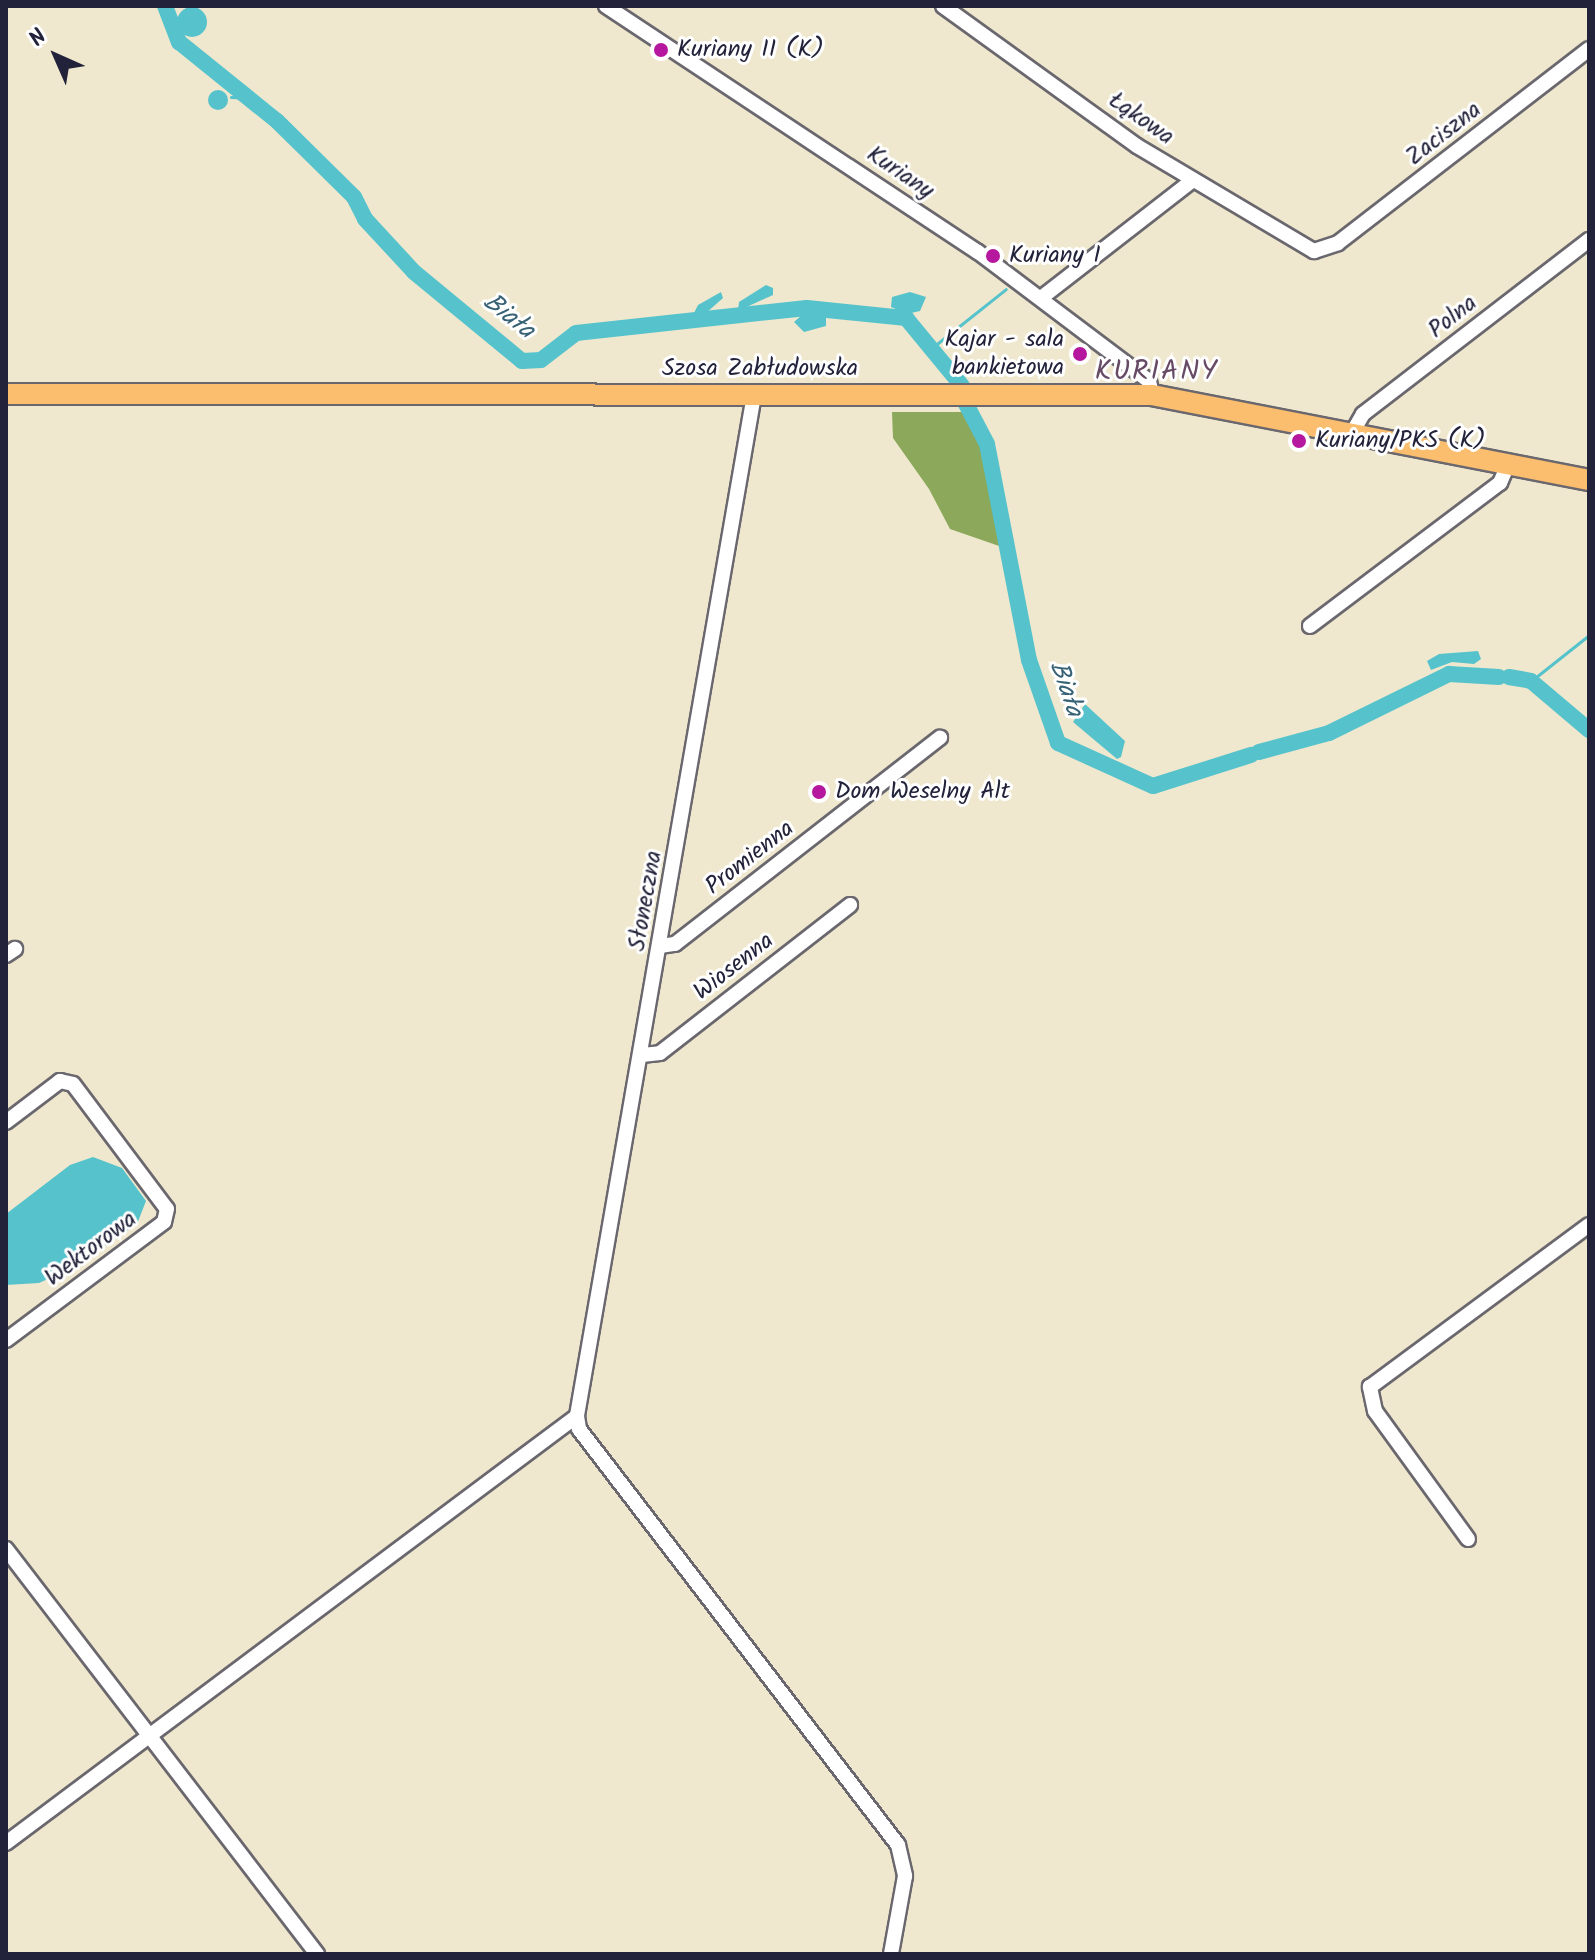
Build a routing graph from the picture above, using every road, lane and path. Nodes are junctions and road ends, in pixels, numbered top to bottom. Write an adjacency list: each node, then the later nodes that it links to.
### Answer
1 (606, 6): 7 (street, Kuriany)
2 (943, 6): 4 (street, Łąkowa)
3 (1589, 49): 6 (street, Zaciszna)
4 (1193, 180): 6 (street, Łąkowa); 7 (street)
5 (1589, 240): 11 (street, Polna)
6 (1324, 251)
7 (1041, 298): 10 (street, Kuriany)
8 (6, 394): 9 (highway, Szosa Zabłudowska)
9 (754, 395): 10 (highway, Szosa Zabłudowska); 17 (street, Słoneczna)
10 (1152, 395): 11 (highway, Szosa Zabłudowska)
11 (1352, 433): 12 (highway, Szosa Zabłudowska)
12 (1508, 464): 13 (highway, Szosa Zabłudowska); 14 (street)
13 (1589, 480)
14 (1310, 626)
15 (940, 738): 17 (street, Promienna)
16 (850, 905): 18 (street, Wiosenna)
17 (660, 946): 18 (street, Słoneczna)
18 (642, 1055): 22 (street, Słoneczna)
19 (6, 1122): 21 (street, Wektorowa)
20 (1589, 1225): 23 (street)
21 (6, 1340)
22 (577, 1416): 25 (street); 28 (street)
23 (1468, 1539)
24 (6, 1549): 25 (street)
25 (149, 1735): 26 (street); 27 (street)
26 (6, 1843)
27 (317, 1954)
28 (891, 1954)

